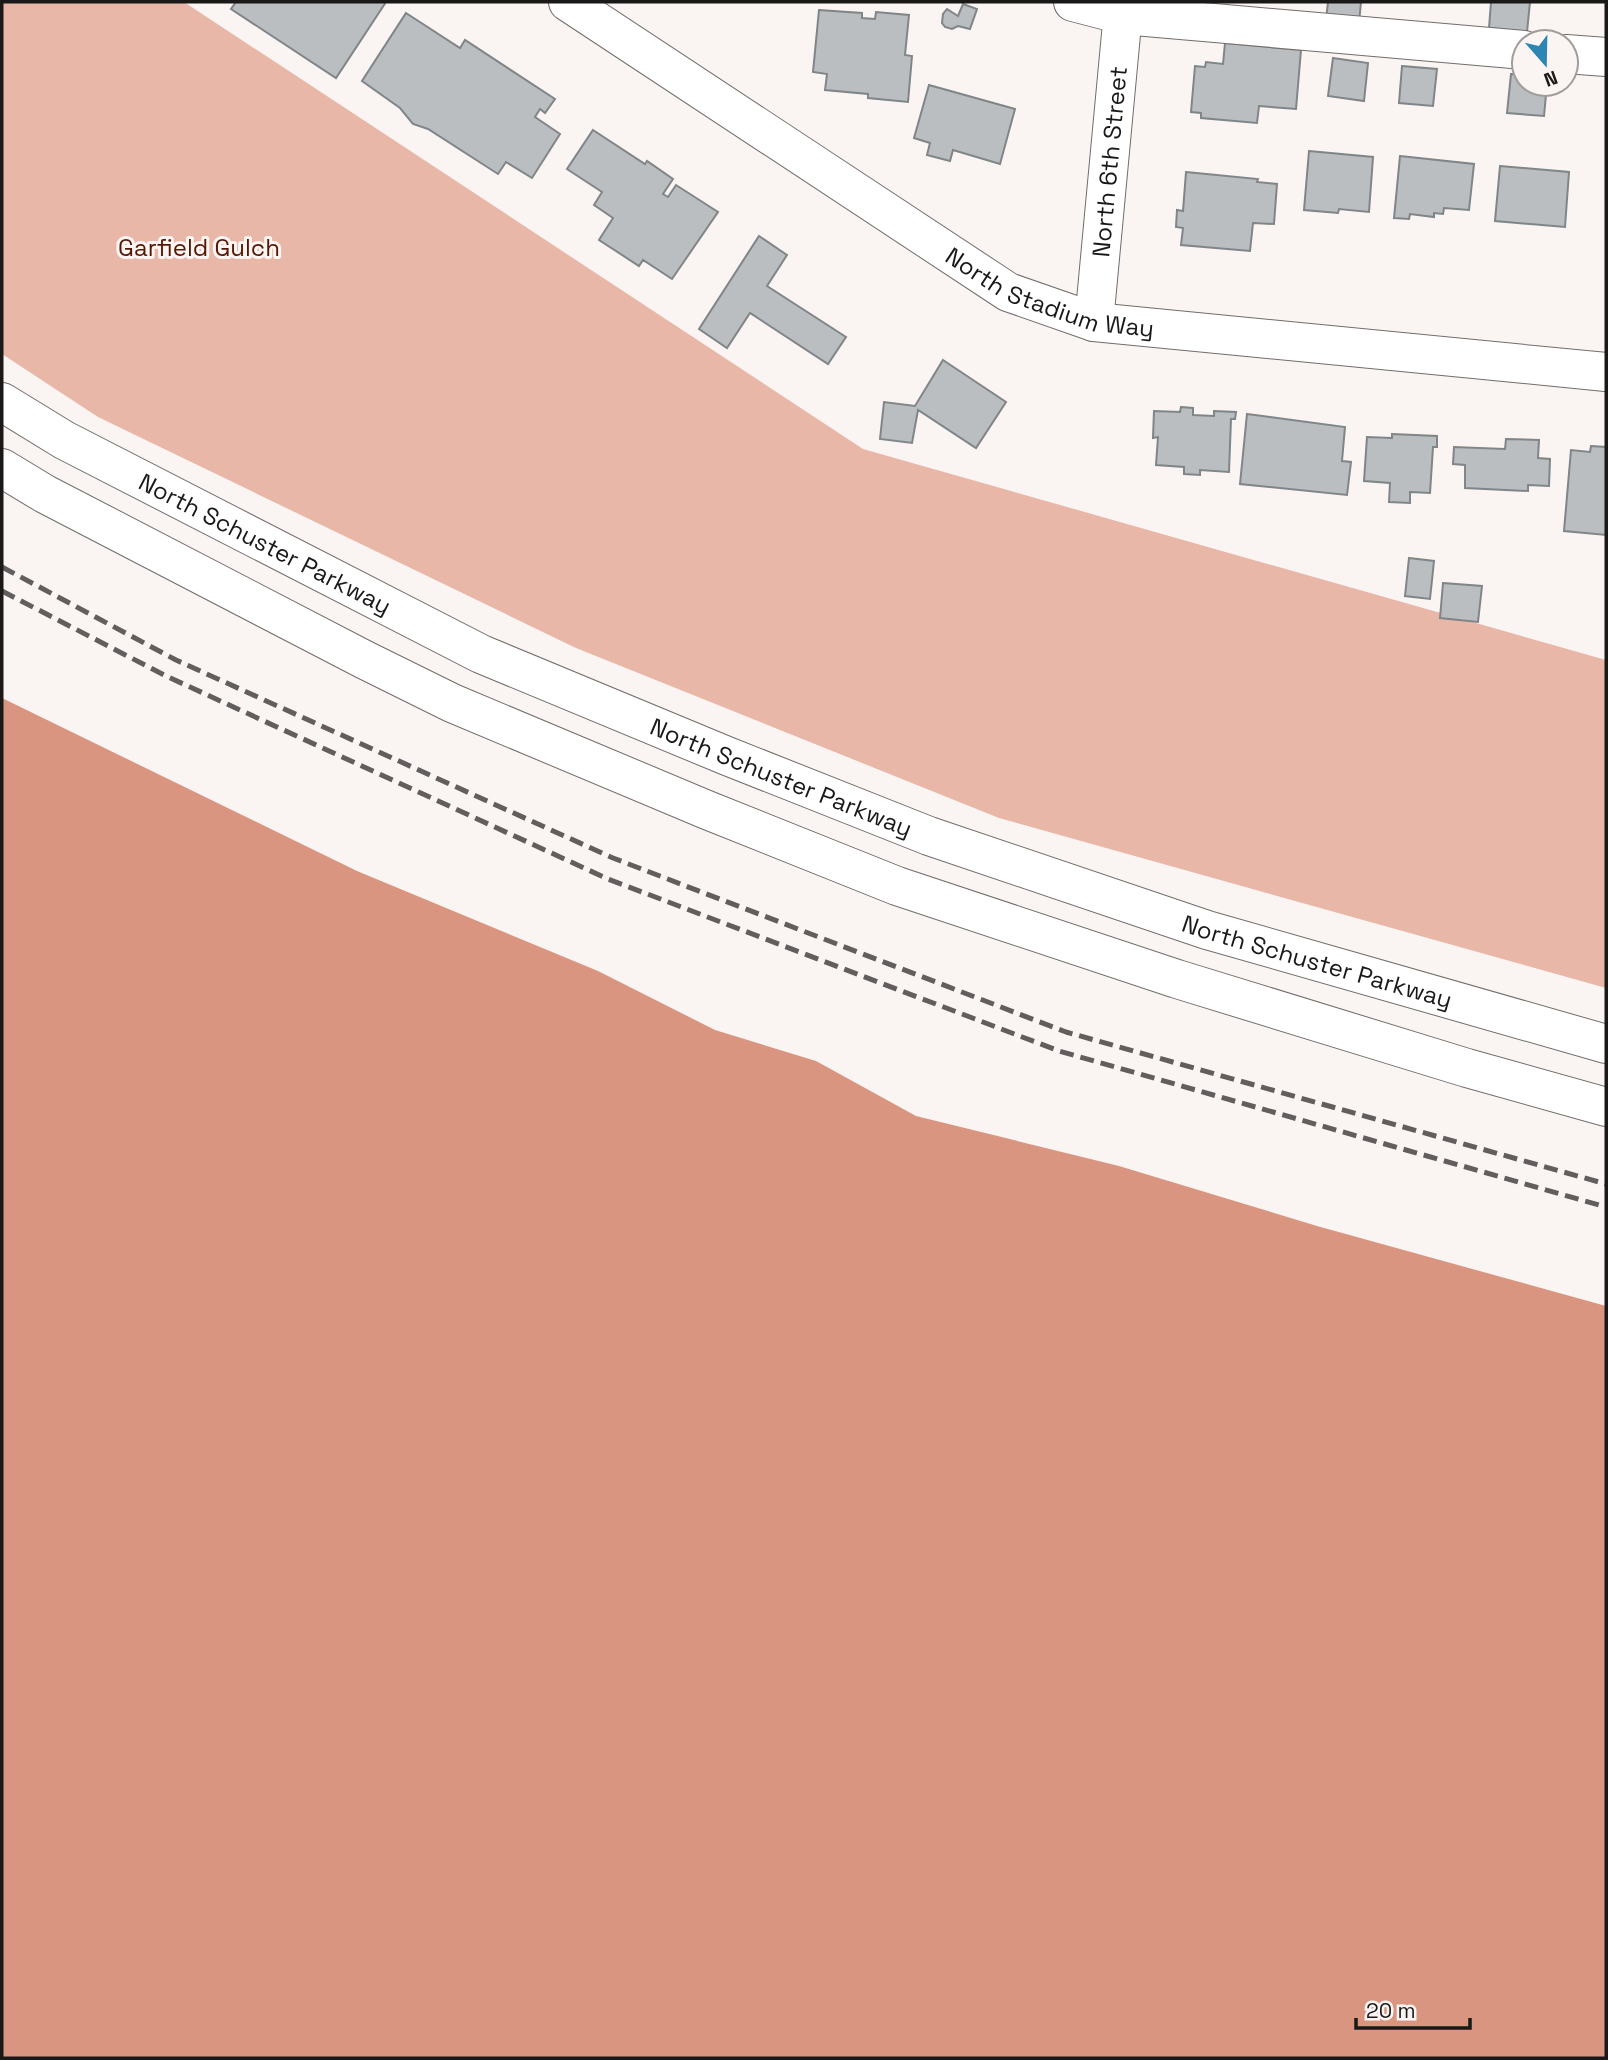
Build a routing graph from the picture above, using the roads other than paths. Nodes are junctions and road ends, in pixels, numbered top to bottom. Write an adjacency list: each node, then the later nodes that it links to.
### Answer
1 (568, 2): 7 (main road, North Stadium Way)
2 (1073, 2): 3 (main road)
3 (1123, 8): 4 (main road); 7 (main road, North 6th Street)
4 (1510, 49)
5 (1580, 55): 6 (main road)
6 (1606, 57)
7 (1094, 322): 8 (main road, North Stadium Way)
8 (1606, 372)
9 (2, 402): 11 (main road, North Schuster Parkway)
10 (2, 468): 12 (main road)
11 (1606, 1044)
12 (1606, 1107)

